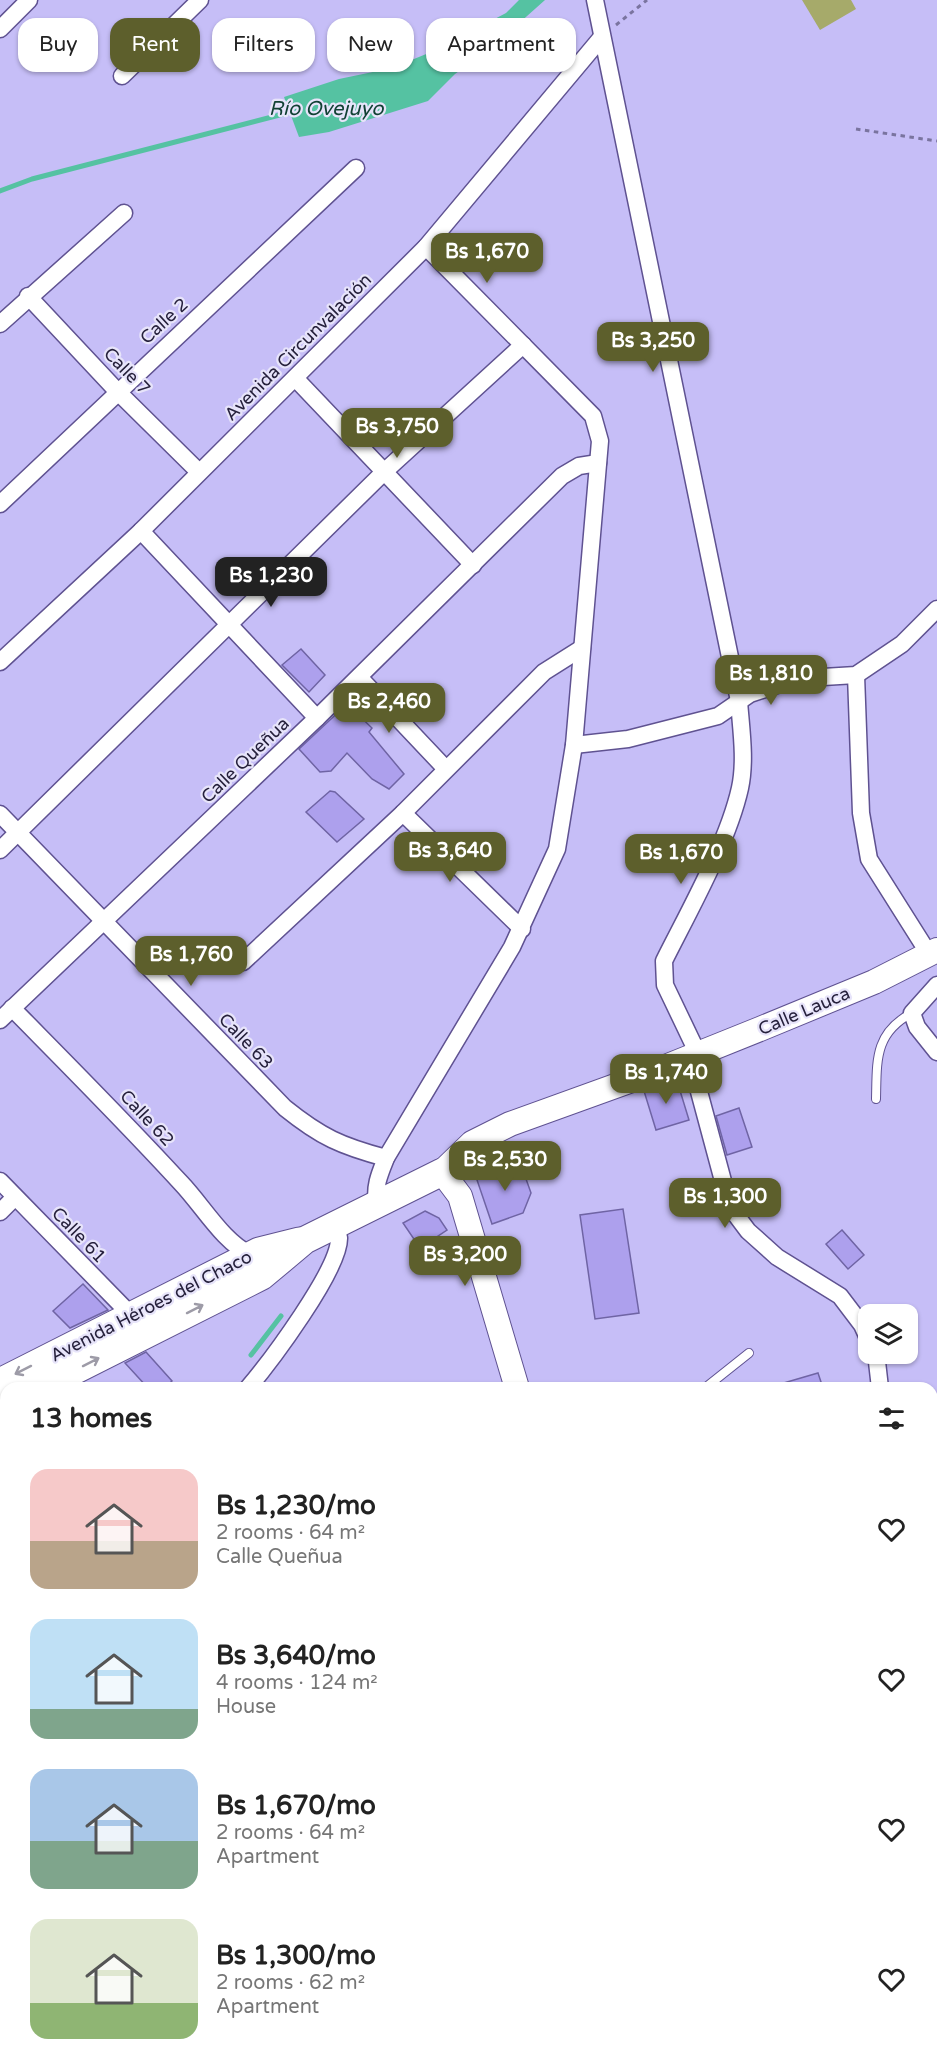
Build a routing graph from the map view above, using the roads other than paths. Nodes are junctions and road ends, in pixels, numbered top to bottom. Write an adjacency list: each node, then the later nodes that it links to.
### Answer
1 (29, 0): 4 (street)
2 (200, 0): 6 (street)
3 (594, 0): 5 (street)
4 (0, 29)
5 (601, 38): 9 (street, Avenida Circunvalación); 27 (street)
6 (122, 76)
7 (356, 168): 14 (street, Calle 2)
8 (124, 213): 10 (street)
9 (426, 247): 12 (street); 13 (street, Avenida Circunvalación)
10 (28, 296): 11 (street); 14 (street, Calle 7)
11 (0, 324)
12 (523, 345): 15 (street); 16 (street)
13 (295, 378): 16 (street); 17 (street, Avenida Circunvalación)
14 (117, 391): 17 (street, Calle 7); 18 (street, Calle 2)
15 (598, 463): 20 (street, Calle Queñua); 23 (street)
16 (385, 471): 20 (street); 22 (street)
17 (199, 472): 19 (street, Avenida Circunvalación)
18 (0, 504)
19 (141, 531): 22 (street); 24 (street, Avenida Circunvalación)
20 (473, 565): 26 (street, Calle Queñua)
21 (937, 609): 25 (street)
22 (229, 625): 28 (street); 33 (street)
23 (582, 648): 29 (street); 30 (street)
24 (0, 662)
25 (856, 675): 27 (street); 37 (street)
26 (359, 677): 28 (street, Calle Queñua); 30 (street)
27 (739, 701): 29 (street); 43 (street)
28 (317, 718): 35 (street, Calle Queñua)
29 (573, 745): 36 (street)
30 (445, 768): 31 (street)
31 (403, 813): 36 (street); 38 (street)
32 (0, 814): 33 (street, Calle 63)
33 (19, 832): 34 (street); 35 (street, Calle 63)
34 (0, 850)
35 (105, 921): 41 (street, Calle Queñua); 45 (street, Calle 63)
36 (522, 929): 45 (street)
37 (933, 952): 43 (street, Calle Lauca)
38 (243, 962)
39 (937, 985): 40 (street)
40 (912, 1013): 42 (street); 44 (lane)
41 (6, 1014): 52 (street, Calle 62)
42 (937, 1052)
43 (694, 1056): 46 (street, Calle Lauca); 53 (street)
44 (876, 1099)
45 (386, 1158): 49 (street)
46 (442, 1172): 49 (main road, Avenida Héroes del Chaco); 60 (street)
47 (0, 1181): 48 (street, Calle 61)
48 (15, 1197): 50 (street); 54 (street, Calle 61)
49 (377, 1203): 51 (main road, Avenida Héroes del Chaco)
50 (0, 1212)
51 (336, 1225): 52 (main road, Avenida Héroes del Chaco); 59 (street)
52 (256, 1265): 54 (main road, Avenida Héroes del Chaco)
53 (858, 1320)
54 (137, 1325): 57 (main road, Avenida Héroes del Chaco, one-way to 57); 58 (main road, Avenida Héroes del Chaco, one-way to 54)
55 (749, 1353): 61 (lane)
56 (877, 1364): 62 (street)
57 (0, 1382)
58 (48, 1382)
59 (253, 1382)
60 (515, 1382)
61 (713, 1382)
62 (879, 1382)

